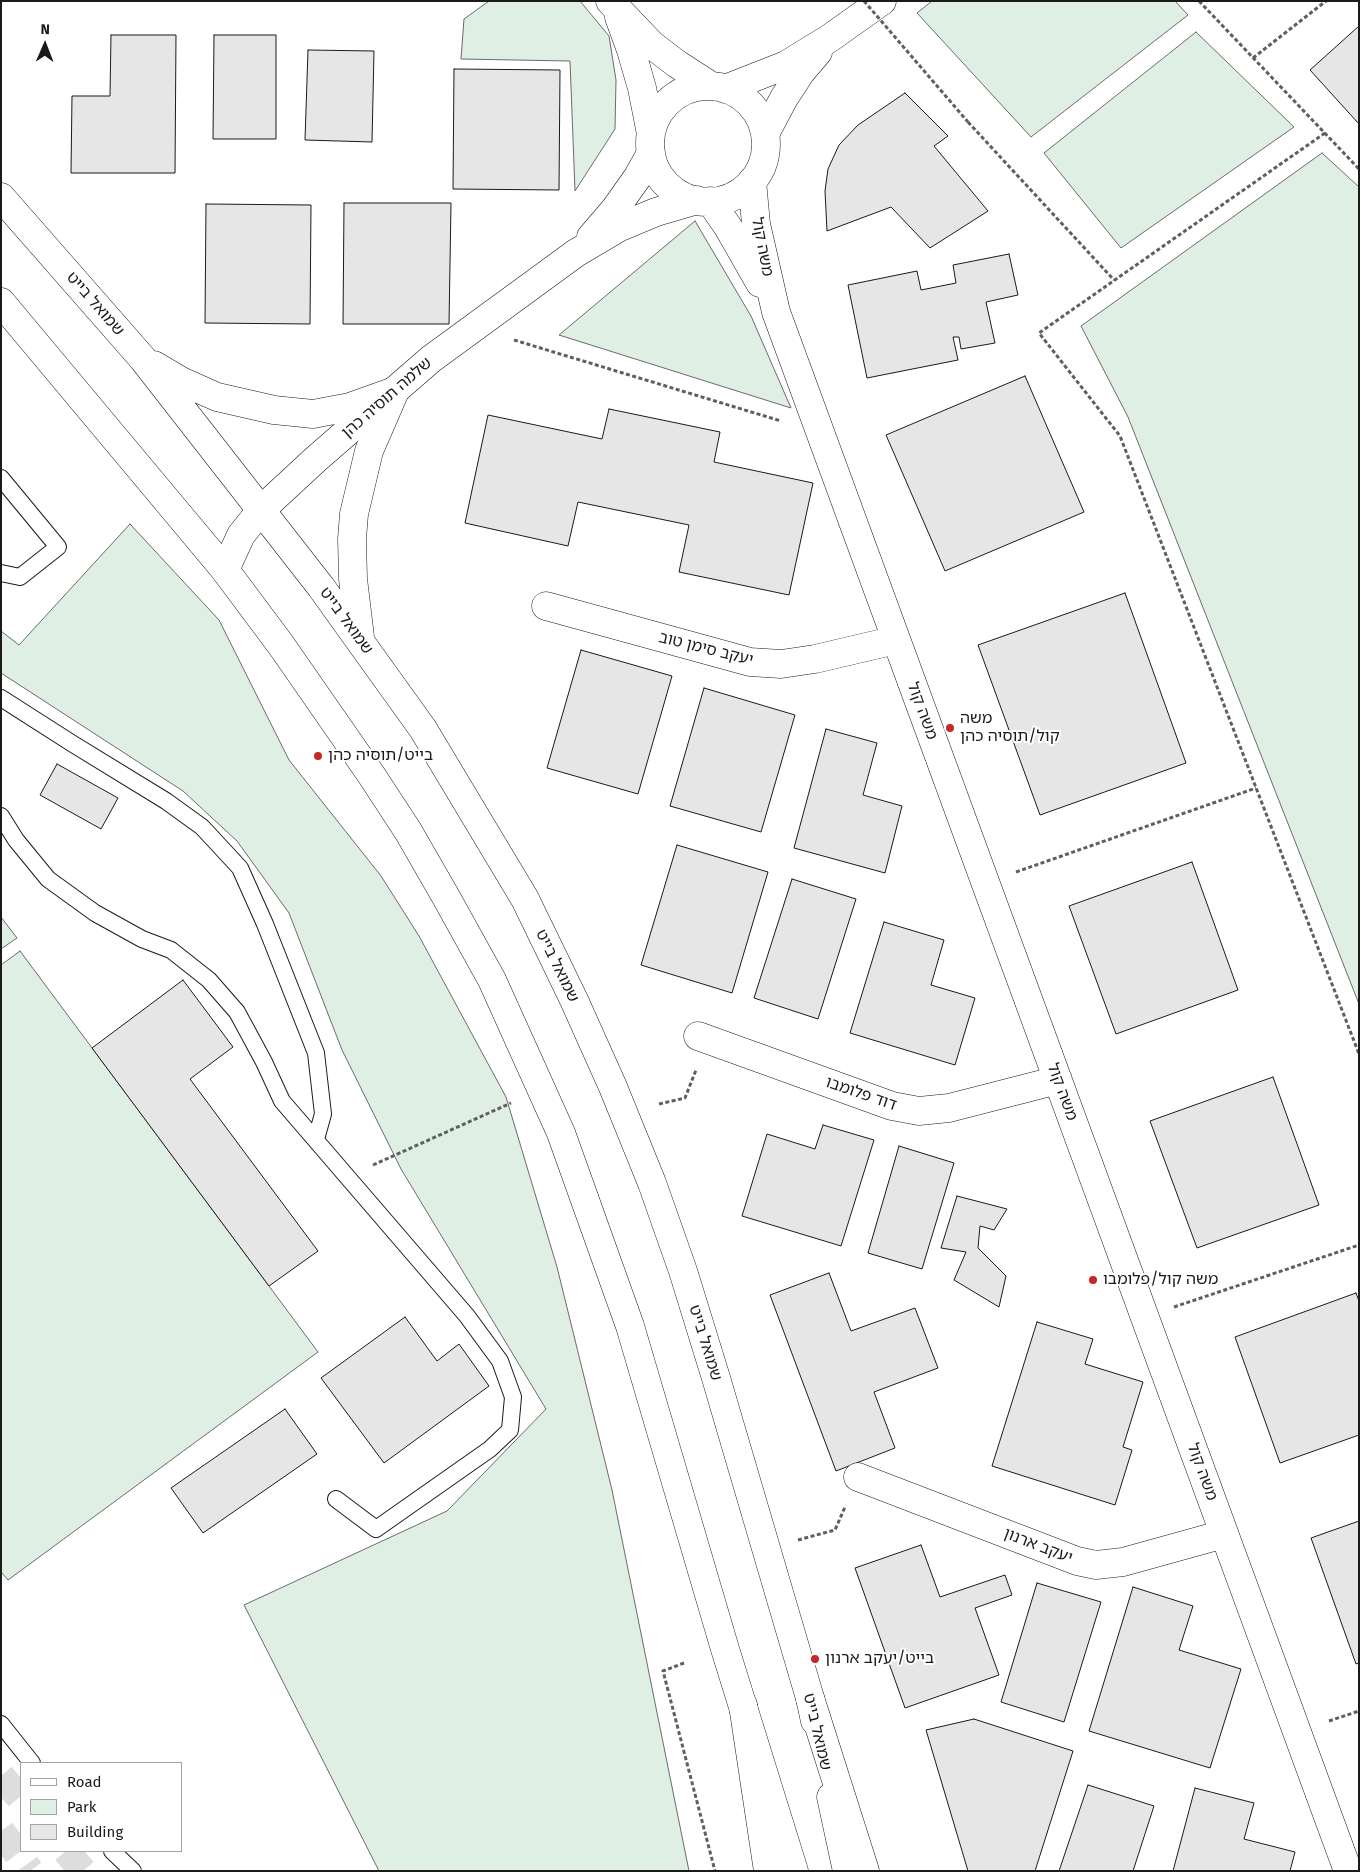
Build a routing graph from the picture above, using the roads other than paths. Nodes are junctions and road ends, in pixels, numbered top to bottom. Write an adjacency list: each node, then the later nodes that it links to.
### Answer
1 (882, 1): 3 (main road)
2 (612, 4): 4 (main road); 6 (main road)
3 (830, 38): 4 (main road); 5 (main road)
4 (718, 88): 5 (main road); 6 (main road)
5 (765, 134): 7 (main road)
6 (651, 143): 9 (main road); 10 (main road, שלמה תוסיה כהן)
7 (752, 181): 9 (main road); 12 (main road, משה קול)
8 (1, 197): 13 (main road, שמואל בייט)
9 (704, 201): 10 (main road, שלמה תוסיה כהן); 12 (main road, משה קול)
10 (576, 253): 14 (main road, שלמה תוסיה כהן)
11 (1, 302): 17 (main road)
12 (776, 312): 20 (main road, משה קול)
13 (143, 359): 14 (main road); 16 (main road, שמואל בייט)
14 (395, 391): 16 (main road, שלמה תוסיה כהן); 21 (main road)
15 (1, 478): 18 (lane)
16 (262, 509): 17 (main road, שלמה תוסיה כהן); 21 (main road, שמואל בייט)
17 (225, 570): 31 (main road)
18 (1, 573)
19 (546, 606): 20 (main road, יעקב סימן טוב)
20 (896, 640): 25 (main road, משה קול)
21 (361, 641): 30 (main road, שמואל בייט)
22 (1, 698): 26 (lane)
23 (1, 816): 26 (lane)
24 (699, 1048): 25 (main road, דוד פלומבו)
25 (1058, 1080): 29 (main road, משה קול)
26 (316, 1139): 28 (lane)
27 (853, 1489): 29 (main road, יעקב ארנון)
28 (336, 1499)
29 (1224, 1534): 40 (main road, משה קול)
30 (810, 1698): 38 (main road, שמואל בייט); 39 (main road)
31 (743, 1705): 36 (main road); 37 (main road)
32 (1, 1724): 33 (lane)
33 (31, 1762)
34 (113, 1852): 35 (lane)
35 (133, 1871)
36 (768, 1871)
37 (794, 1871)
38 (847, 1871)
39 (866, 1871)
40 (1348, 1871)

